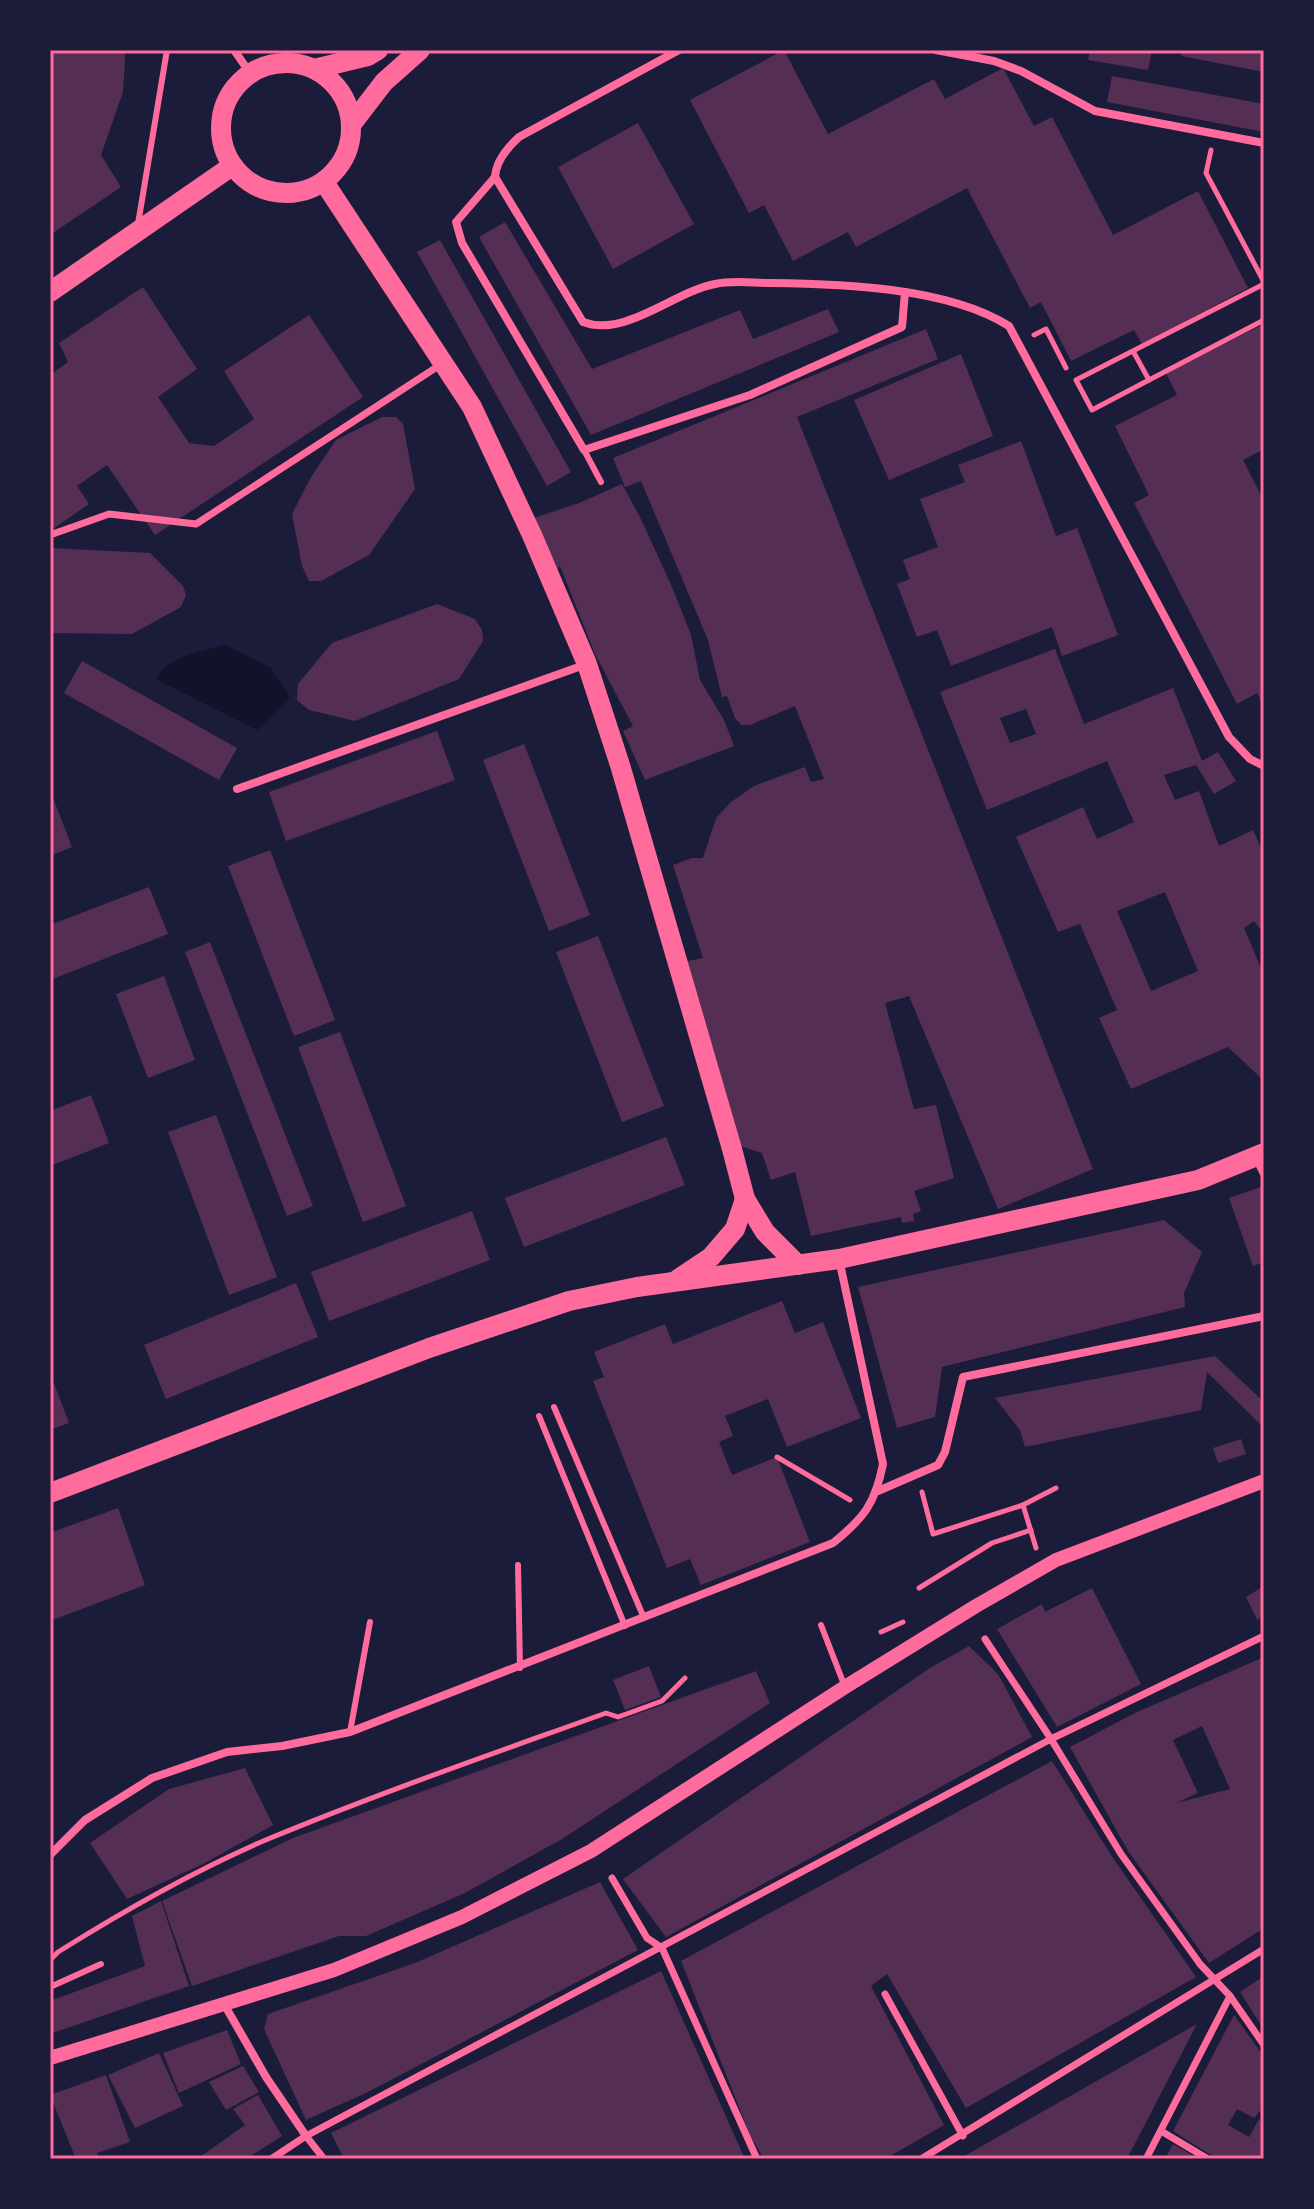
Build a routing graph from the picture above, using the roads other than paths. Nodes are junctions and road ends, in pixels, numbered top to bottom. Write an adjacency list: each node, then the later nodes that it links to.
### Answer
1 (167, 50): 14 (lane)
2 (234, 50): 8 (street)
3 (378, 50): 7 (main road)
4 (420, 50): 9 (main road)
5 (679, 50): 12 (street)
6 (936, 50): 10 (street)
7 (314, 69): 8 (main road); 9 (main road)
8 (250, 73): 11 (main road)
9 (351, 125): 13 (main road)
10 (1264, 143)
11 (232, 166): 13 (main road); 14 (main road)
12 (495, 177): 16 (street); 18 (street)
13 (324, 182): 17 (main road)
14 (137, 233): 15 (main road)
15 (50, 292)
16 (905, 292): 18 (street); 22 (street)
17 (443, 362): 20 (street); 21 (main road)
18 (584, 450): 19 (lane)
19 (601, 482)
20 (50, 535)
21 (587, 664): 23 (street); 25 (main road)
22 (1264, 766)
23 (237, 789)
24 (1261, 1162): 26 (main road)
25 (745, 1199): 27 (main road); 28 (main road)
26 (839, 1259): 27 (main road); 33 (street)
27 (798, 1265): 28 (main road)
28 (672, 1283): 34 (main road)
29 (1264, 1316): 33 (street)
30 (554, 1407): 36 (lane)
31 (539, 1416): 39 (lane)
32 (1264, 1481): 43 (street)
33 (878, 1491): 36 (street)
34 (50, 1493)
35 (518, 1565): 42 (lane)
36 (644, 1618): 39 (street)
37 (370, 1622): 44 (lane)
38 (821, 1625): 43 (lane)
39 (625, 1626): 42 (street)
40 (1264, 1636): 45 (street)
41 (985, 1639): 45 (street)
42 (520, 1668): 44 (street)
43 (845, 1687): 55 (street)
44 (350, 1732): 46 (street)
45 (1051, 1739): 48 (street); 51 (street)
46 (50, 1855)
47 (612, 1878): 48 (street)
48 (662, 1948): 59 (street); 63 (street)
49 (1264, 1949): 51 (street)
50 (101, 1964): 52 (lane)
51 (1216, 1980): 54 (street); 60 (street)
52 (50, 1987)
53 (885, 1994): 60 (street)
54 (1230, 1996): 56 (street); 58 (street)
55 (224, 2003): 57 (street); 59 (street)
56 (1264, 2045)
57 (50, 2058)
58 (1161, 2131): 65 (street); 66 (street)
59 (306, 2136): 61 (street); 62 (street)
60 (963, 2136): 64 (street)
61 (271, 2159)
62 (324, 2159)
63 (757, 2159)
64 (921, 2159)
65 (1146, 2159)
66 (1208, 2159)

